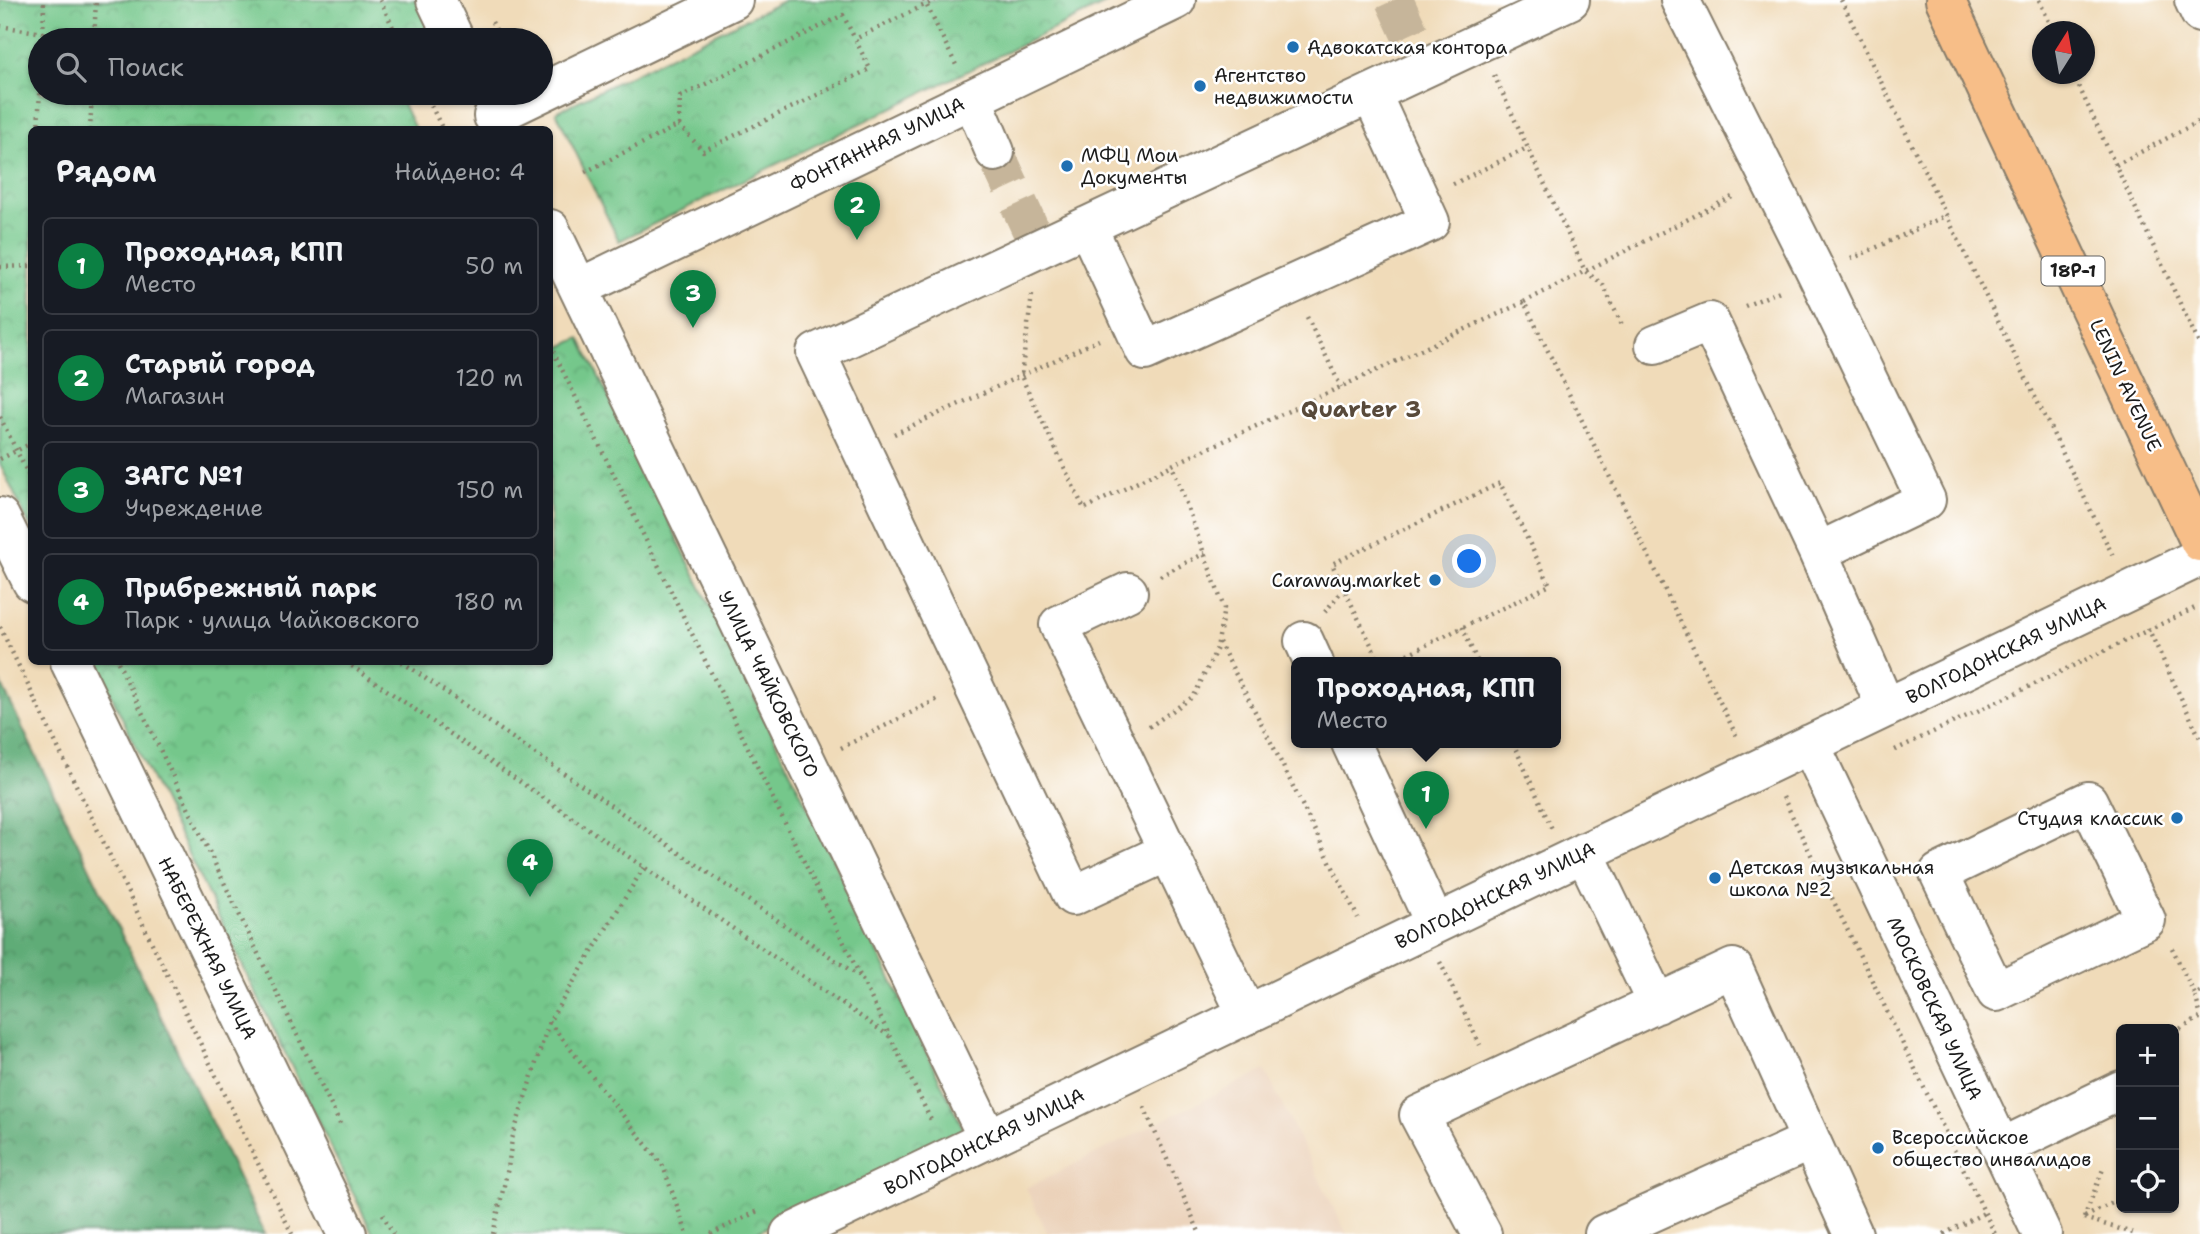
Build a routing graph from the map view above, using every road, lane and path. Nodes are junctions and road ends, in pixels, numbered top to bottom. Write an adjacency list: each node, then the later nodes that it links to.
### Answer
1 (44, 0): 18 (path)
2 (96, 0): 19 (path)
3 (380, 0): 20 (path)
4 (436, 0): 21 (street)
5 (733, 0): 25 (street)
6 (935, 0): 14 (path)
7 (1176, 0): 28 (street, ФОНТАННАЯ УЛИЦА)
8 (1570, 0): 24 (street)
9 (1680, 0): 43 (street)
10 (1841, 0): 45 (path)
11 (1945, 0): 71 (main road, LENIN AVENUE / 18Р-1)
12 (2039, 0): 16 (path)
13 (2194, 0): 15 (street)
14 (925, 2): 23 (path); 28 (path)
15 (2200, 13)
16 (2049, 21)
17 (0, 26): 22 (path)
18 (43, 28)
19 (95, 28)
20 (394, 28)
21 (449, 28)
22 (28, 31)
23 (855, 39): 35 (path); 35 (path)
24 (1478, 43): 27 (street); 39 (path)
25 (553, 84)
26 (2078, 84): 41 (path)
27 (1371, 93): 44 (street); 46 (street)
28 (972, 98): 40 (street); 54 (street, ФОНТАННАЯ УЛИЦА)
29 (39, 105): 36 (path)
30 (91, 105): 37 (path)
31 (431, 105): 38 (path)
32 (508, 105): 33 (street)
33 (491, 113)
34 (2200, 121): 41 (path)
35 (679, 125): 42 (path)
36 (38, 126)
37 (90, 126)
38 (441, 126)
39 (1529, 147): 44 (path); 51 (path)
40 (995, 152)
41 (2116, 165): 59 (path)
42 (585, 172)
43 (1769, 179): 51 (path); 52 (street)
44 (1420, 200): 53 (street)
45 (1947, 215): 52 (path); 74 (path)
46 (1087, 226): 48 (street); 57 (street)
47 (553, 235): 54 (street, УЛИЦА ЧАЙКОВСКОГО)
48 (1037, 244): 61 (path); 65 (street)
49 (28, 266): 50 (path)
50 (0, 267)
51 (1585, 271): 55 (path); 58 (path)
52 (1817, 274): 56 (path); 73 (street)
53 (1292, 284): 57 (street); 62 (path)
54 (579, 288): 103 (street, УЛИЦА ЧАЙКОВСКОГО)
55 (1524, 302): 62 (path); 95 (path)
56 (1710, 322): 58 (street); 73 (street)
57 (1133, 325): 61 (path)
58 (1645, 335)
59 (2200, 346)
60 (553, 351): 115 (path)
61 (1021, 376): 65 (path); 68 (path)
62 (1341, 387): 68 (path)
63 (0, 417): 66 (path)
64 (28, 445): 66 (path)
65 (862, 449): 93 (street)
66 (16, 451): 67 (path); 69 (path)
67 (0, 459)
68 (1172, 465): 72 (path)
69 (28, 474)
70 (0, 517): 78 (street)
71 (2200, 542)
72 (1205, 552): 79 (path); 85 (path)
73 (1818, 552): 94 (street)
74 (2113, 557): 76 (path); 77 (path)
75 (2200, 557): 94 (street, ВОЛГОДОНСКАЯ УЛИЦА)
76 (2101, 563)
77 (2117, 563)
78 (28, 574)
79 (1128, 592): 100 (street)
80 (2195, 608): 84 (path)
81 (2144, 619): 84 (path)
82 (0, 627): 138 (path)
83 (1462, 627): 86 (path); 87 (path); 88 (path)
84 (2148, 630): 96 (path)
85 (1218, 641): 100 (path); 114 (path)
86 (1377, 657)
87 (1401, 657)
88 (1475, 657)
89 (71, 665): 139 (street, НАБЕРЕЖНАЯ УЛИЦА)
90 (119, 665): 128 (path)
91 (350, 665): 109 (path)
92 (406, 665): 115 (path)
93 (972, 682): 103 (path); 108 (street)
94 (1886, 708): 98 (street, ВОЛГОДОНСКАЯ УЛИЦА)
95 (1738, 738): 97 (path); 99 (path)
96 (2200, 738)
97 (1725, 744)
98 (1810, 744): 107 (street, ВОЛГОДОНСКАЯ УЛИЦА); 113 (street, МОСКОВСКАЯ УЛИЦА)
99 (1741, 745)
100 (1118, 748): 108 (street)
101 (1353, 748): 112 (street)
102 (1515, 748): 104 (path)
103 (808, 764): 129 (street, УЛИЦА ЧАЙКОВСКОГО)
104 (1532, 786)
105 (1778, 786): 136 (path)
106 (1551, 828): 107 (path)
107 (1574, 837): 112 (street, ВОЛГОДОНСКАЯ УЛИЦА); 117 (street)
108 (1167, 852): 119 (street)
109 (644, 867): 121 (path); 123 (path)
110 (2146, 920): 111 (street); 111 (street); 116 (path)
111 (1963, 924): 113 (street)
112 (1436, 939): 114 (street, ВОЛГОДОНСКАЯ УЛИЦА); 124 (path)
113 (1908, 950): 131 (street, МОСКОВСКАЯ УЛИЦА)
114 (1376, 953): 119 (street, ВОЛГОДОНСКАЯ УЛИЦА)
115 (860, 977): 123 (path)
116 (2197, 993): 118 (path)
117 (1657, 1004): 124 (street); 130 (street)
118 (2200, 1013)
119 (1247, 1015): 129 (street, ВОЛГОДОНСКАЯ УЛИЦА)
120 (2200, 1018): 122 (path)
121 (549, 1022): 141 (path); 142 (path)
122 (2179, 1029)
123 (890, 1036): 127 (path)
124 (1496, 1079): 146 (street)
125 (2116, 1092): 131 (street)
126 (1140, 1100): 145 (path)
127 (933, 1125)
128 (345, 1134)
129 (988, 1139): 144 (street, ВОЛГОДОНСКАЯ УЛИЦА)
130 (1810, 1141): 147 (street); 148 (street)
131 (2001, 1147): 151 (street, МОСКОВСКАЯ УЛИЦА)
132 (2103, 1169): 137 (path)
133 (2116, 1201): 137 (path)
134 (381, 1209): 140 (path)
135 (760, 1210): 143 (path)
136 (1984, 1213): 149 (path); 150 (path)
137 (2084, 1218): 152 (path)
138 (292, 1234)
139 (347, 1234)
140 (393, 1234)
141 (493, 1234)
142 (687, 1234)
143 (711, 1234)
144 (790, 1234)
145 (1200, 1234)
146 (1482, 1234)
147 (1604, 1234)
148 (1853, 1234)
149 (1944, 1234)
150 (1995, 1234)
151 (2042, 1234)
152 (2136, 1234)

